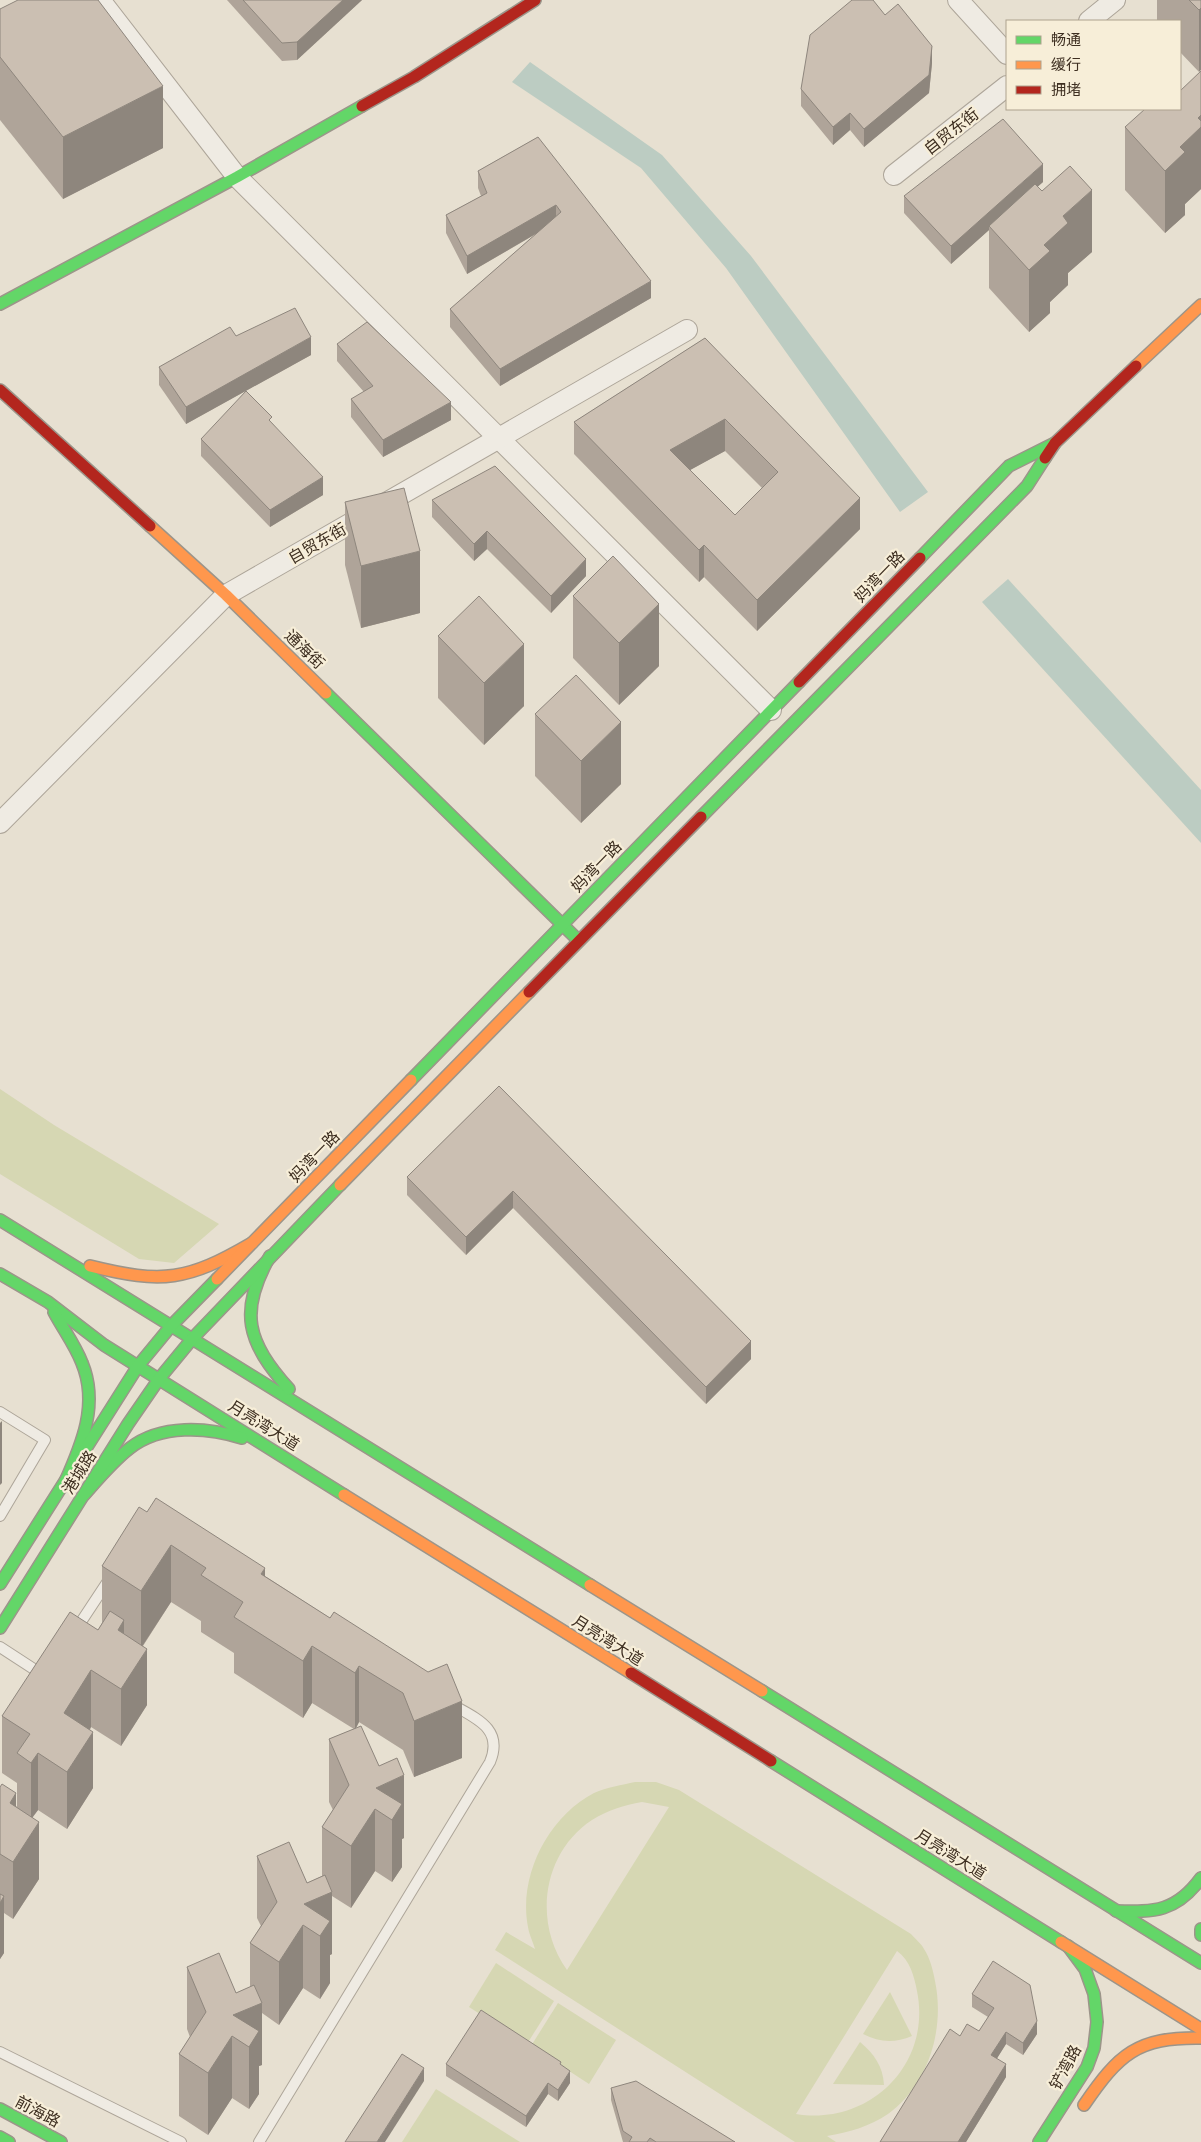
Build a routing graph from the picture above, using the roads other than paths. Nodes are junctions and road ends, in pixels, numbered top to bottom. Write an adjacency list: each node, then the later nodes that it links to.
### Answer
1 (100, 0): 9 (street)
2 (535, 0): 9 (street)
3 (958, 0): 6 (street)
4 (1116, 0): 5 (street)
5 (1090, 20)
6 (1006, 53)
7 (1006, 87): 8 (street, 自贸东街)
8 (894, 175)
9 (237, 177): 10 (street); 14 (street)
10 (0, 304)
11 (1201, 305): 15 (street, 妈湾一路)
12 (687, 330): 14 (street, 自贸东街)
13 (0, 390): 16 (street, 通海街)
14 (499, 439): 16 (street, 自贸东街); 17 (street)
15 (1055, 443): 17 (street, 妈湾一路); 20 (street, 妈湾一路)
16 (226, 595): 18 (street, 自贸东街); 19 (street, 通海街)
17 (771, 710): 19 (street, 妈湾一路)
18 (0, 823)
19 (563, 924): 20 (street, 通海街); 22 (street, 妈湾一路)
20 (579, 941): 24 (street, 妈湾一路)
21 (0, 1220): 23 (street)
22 (252, 1243): 23 (street); 29 (street, 妈湾一路)
23 (53, 1252): 29 (street)
24 (270, 1256): 30 (street, 妈湾一路); 34 (street)
25 (0, 1274): 27 (street, 月亮湾大道)
26 (0, 1284): 27 (street)
27 (25, 1290): 28 (street, 月亮湾大道)
28 (48, 1302): 31 (street, 月亮湾大道); 36 (street)
29 (171, 1326): 30 (street); 31 (street, 港城路)
30 (192, 1339): 32 (street, 港城路); 34 (street)
31 (138, 1366): 32 (street, 月亮湾大道); 36 (street, 港城路)
32 (159, 1379): 35 (street, 月亮湾大道); 37 (street, 港城路)
33 (0, 1412): 38 (lane)
34 (311, 1412): 47 (street)
35 (276, 1452): 37 (street); 50 (street, 月亮湾大道)
36 (64, 1482): 40 (street, 港城路)
37 (84, 1495): 41 (street, 港城路)
38 (0, 1516)
39 (113, 1574): 42 (lane)
40 (0, 1584)
41 (0, 1628)
42 (71, 1637)
43 (0, 1647): 44 (lane)
44 (45, 1676)
45 (443, 1699): 61 (lane)
46 (1201, 1878): 47 (street)
47 (1116, 1910): 51 (street)
48 (1201, 1929): 49 (street)
49 (1201, 1934)
50 (1068, 1946): 52 (street, 月亮湾大道); 62 (street, 铲湾路)
51 (1201, 1963)
52 (1201, 2029)
53 (1201, 2038): 56 (street)
54 (0, 2052): 60 (lane)
55 (0, 2109): 59 (street, 前海路)
56 (1080, 2111)
57 (0, 2137): 58 (street)
58 (9, 2142)
59 (61, 2142)
60 (181, 2142)
61 (259, 2142)
62 (1039, 2142)

